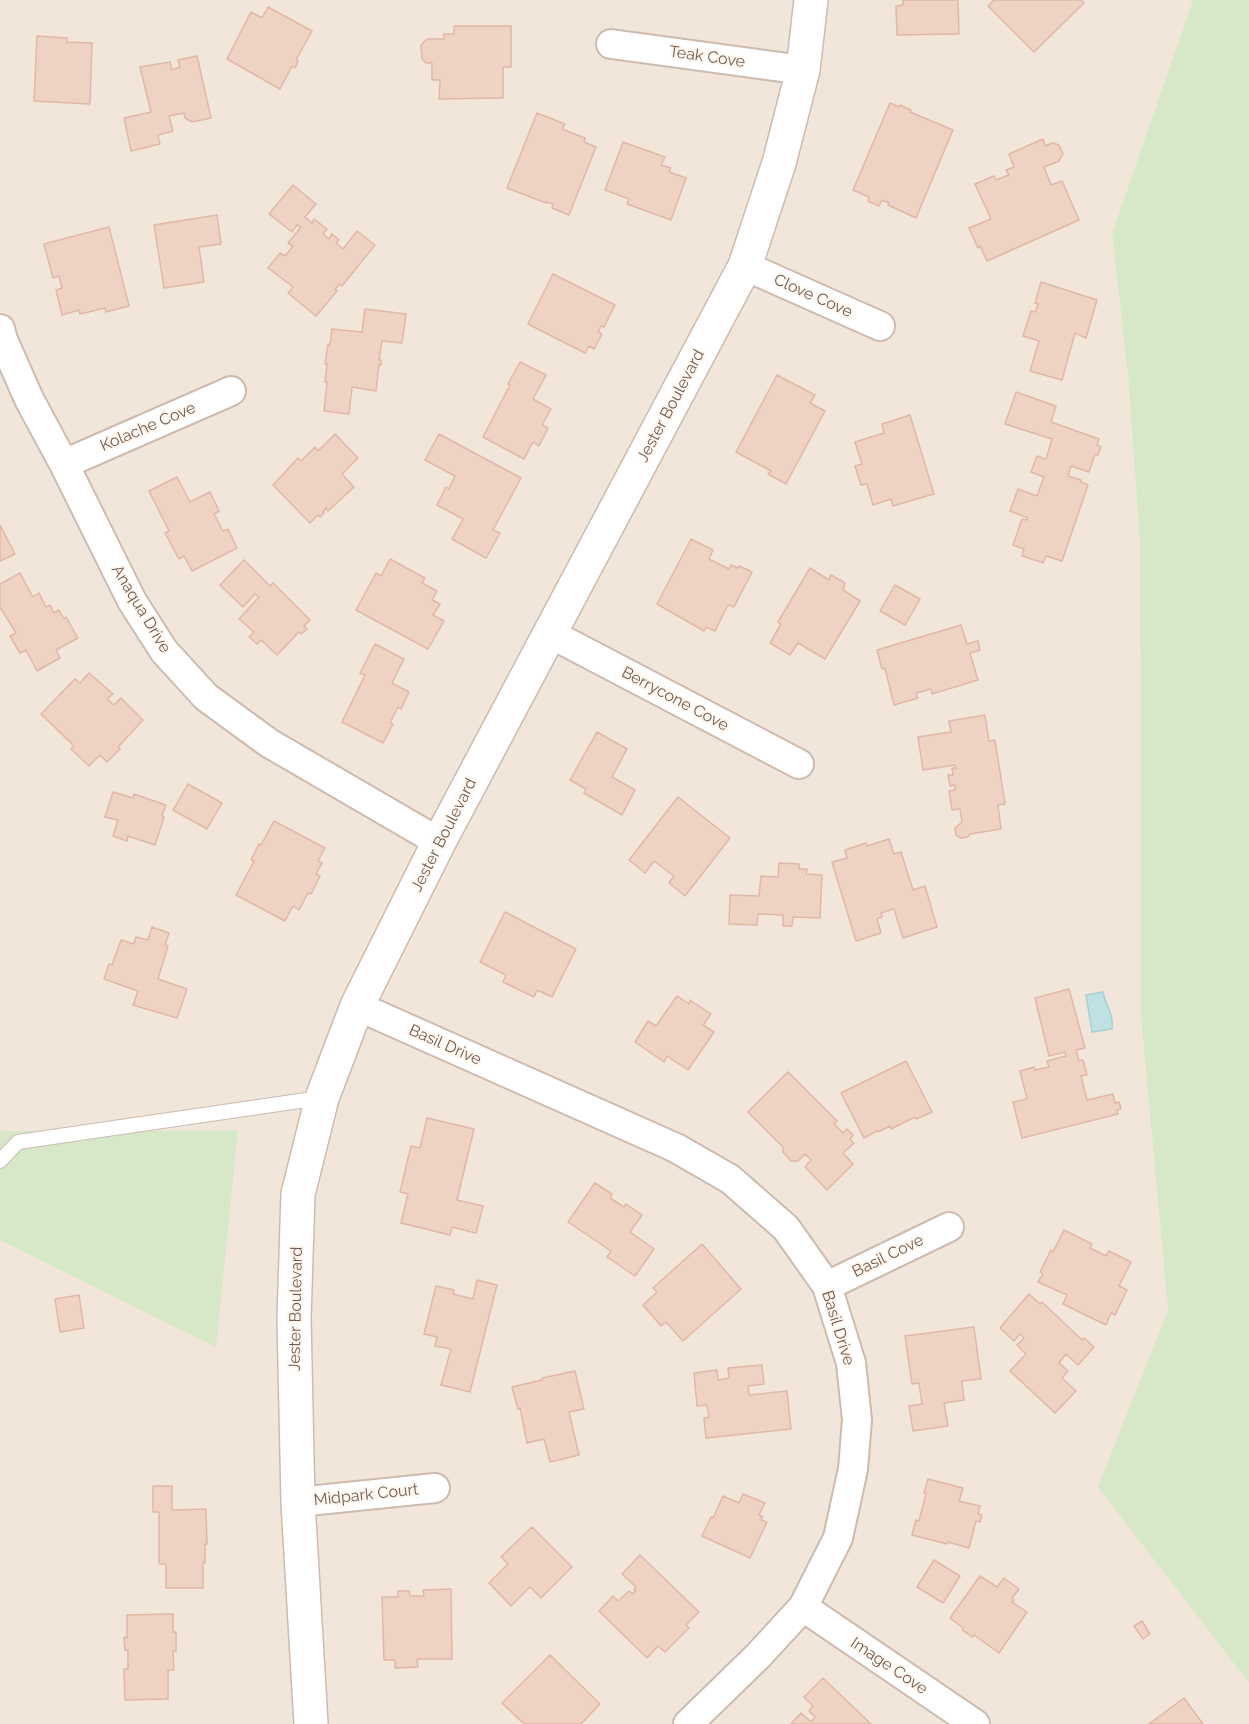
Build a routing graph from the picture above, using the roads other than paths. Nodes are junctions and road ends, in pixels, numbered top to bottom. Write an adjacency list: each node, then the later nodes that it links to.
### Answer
1 (811, 0): 3 (street, Jester Boulevard)
2 (611, 44): 3 (street, Teak Cove)
3 (803, 70): 4 (street, Jester Boulevard)
4 (745, 266): 5 (street, Clove Cove); 9 (street, Jester Boulevard)
5 (880, 326)
6 (0, 329): 8 (street, Anaqua Drive)
7 (231, 391): 8 (street, Kolache Cove)
8 (64, 464): 11 (street, Anaqua Drive)
9 (551, 634): 10 (street, Berrycone Cove); 11 (street, Jester Boulevard)
10 (799, 764)
11 (439, 842): 12 (street, Jester Boulevard)
12 (357, 1006): 13 (street, Jester Boulevard); 16 (street, Basil Drive)
13 (322, 1098): 14 (lane); 18 (street, Jester Boulevard)
14 (0, 1161)
15 (949, 1227): 16 (street, Basil Cove)
16 (827, 1286): 19 (street, Basil Drive)
17 (435, 1488): 18 (street, Midpark Court)
18 (298, 1502): 20 (street, Jester Boulevard)
19 (803, 1607): 21 (street, Basil Drive); 22 (street, Image Cove)
20 (311, 1724)
21 (688, 1724)
22 (975, 1724)

